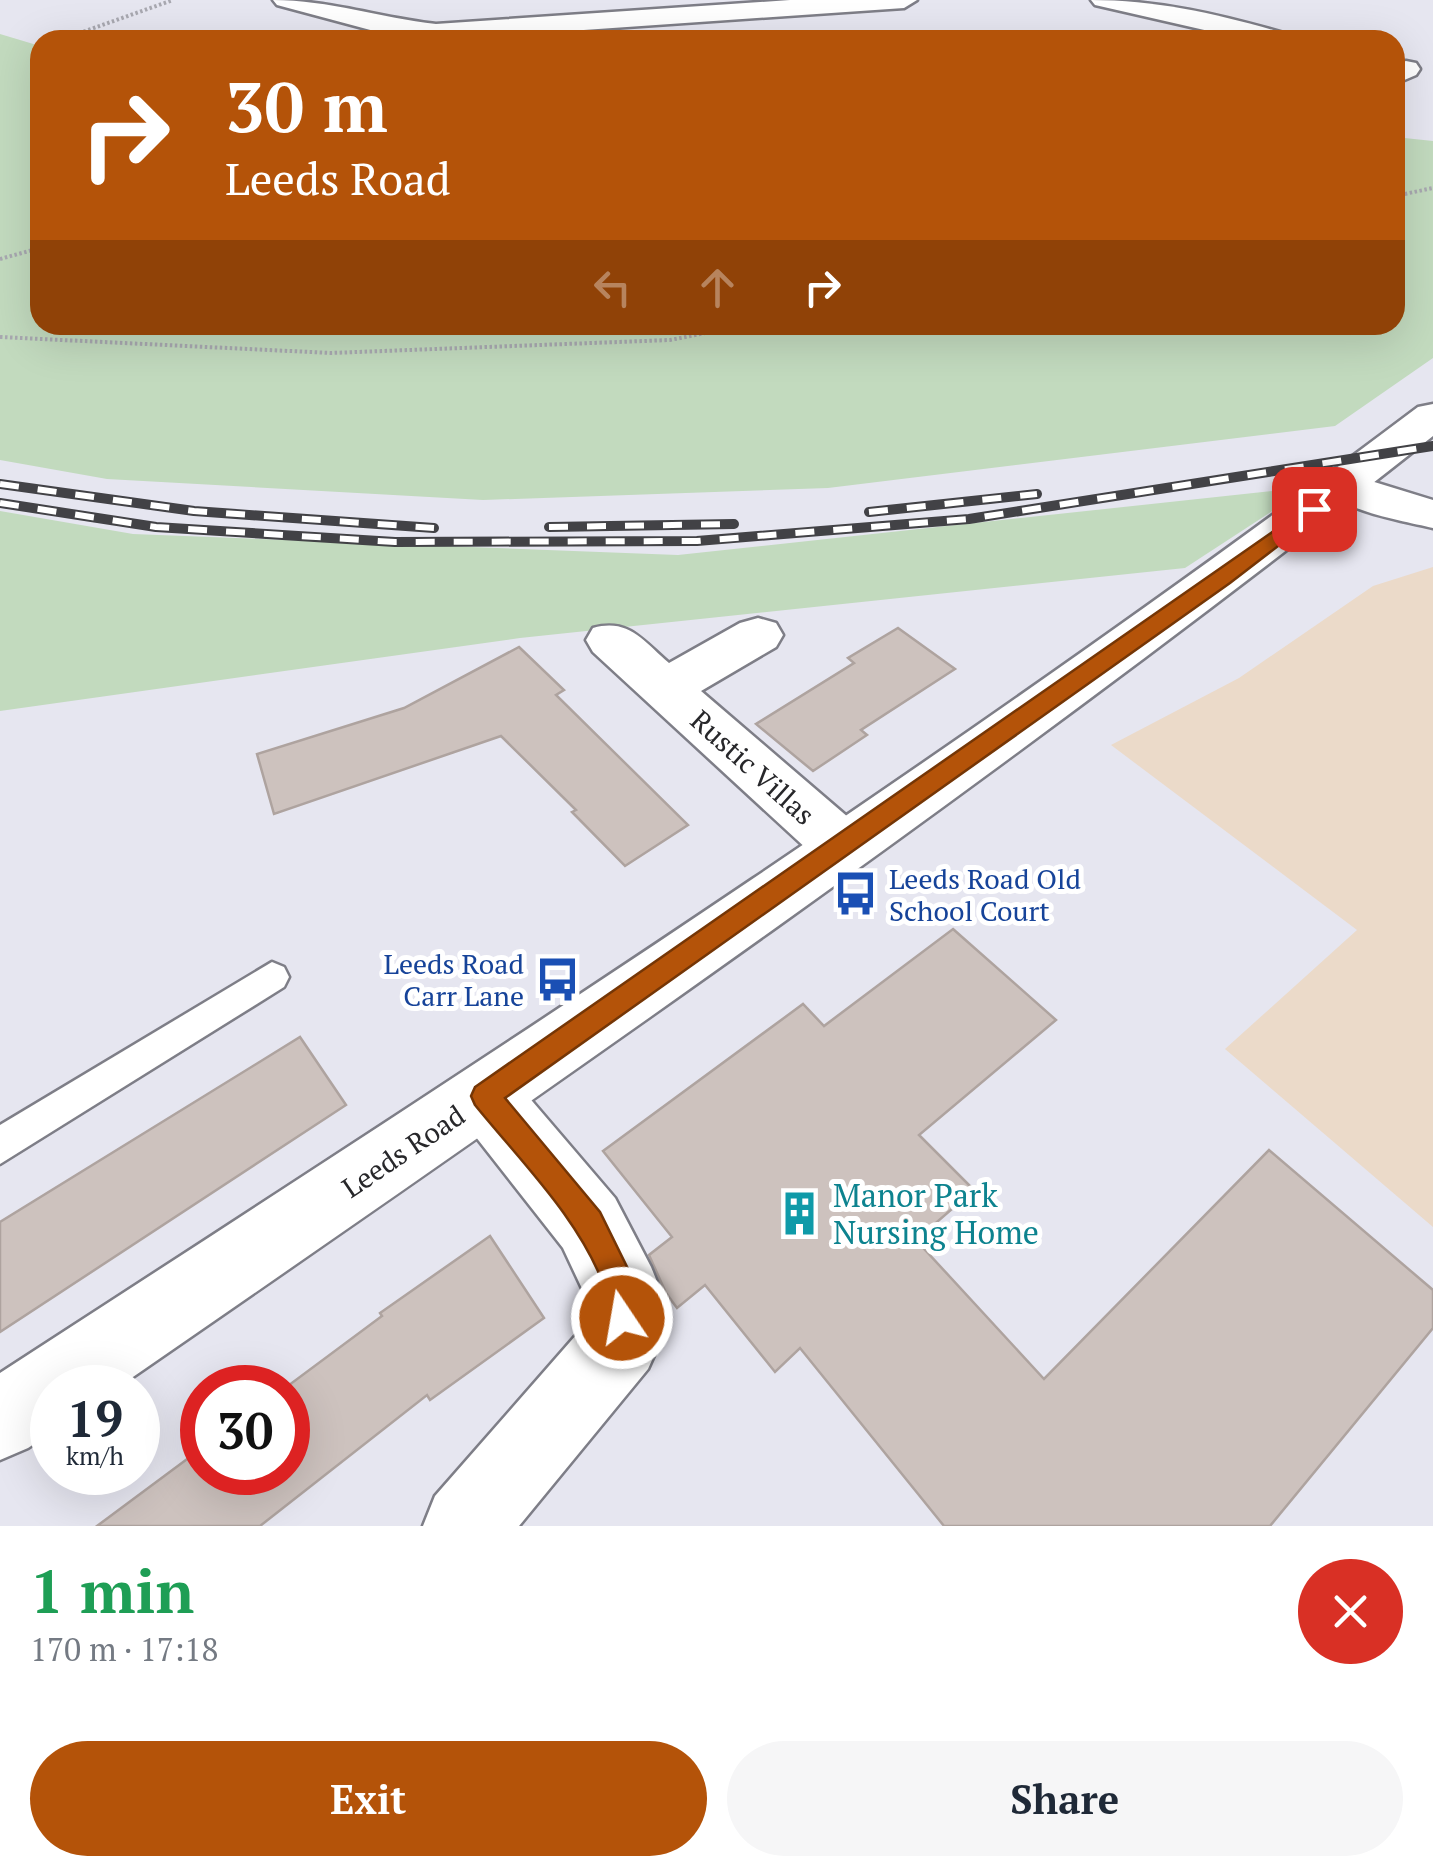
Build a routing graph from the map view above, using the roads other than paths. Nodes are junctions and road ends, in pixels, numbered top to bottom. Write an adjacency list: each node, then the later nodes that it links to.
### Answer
1 (286, 0): 6 (street)
2 (358, 0): 6 (street)
3 (904, 0): 5 (street)
4 (1104, 0): 10 (street)
5 (748, 6): 7 (street)
6 (331, 12): 8 (street)
7 (664, 29): 9 (street)
8 (417, 30)
9 (588, 30)
10 (1243, 30)
11 (1433, 416): 12 (street, Leeds Road)
12 (1345, 486): 13 (street); 17 (street, Leeds Road)
13 (1433, 514)
14 (758, 635): 16 (street, Rustic Villas)
15 (611, 640): 16 (street, Rustic Villas)
16 (665, 688): 17 (street, Rustic Villas)
17 (842, 846): 19 (street, Leeds Road)
18 (272, 977): 20 (lane)
19 (485, 1096): 21 (street, Leeds Road); 22 (street)
20 (0, 1146)
21 (0, 1420)
22 (465, 1526)

